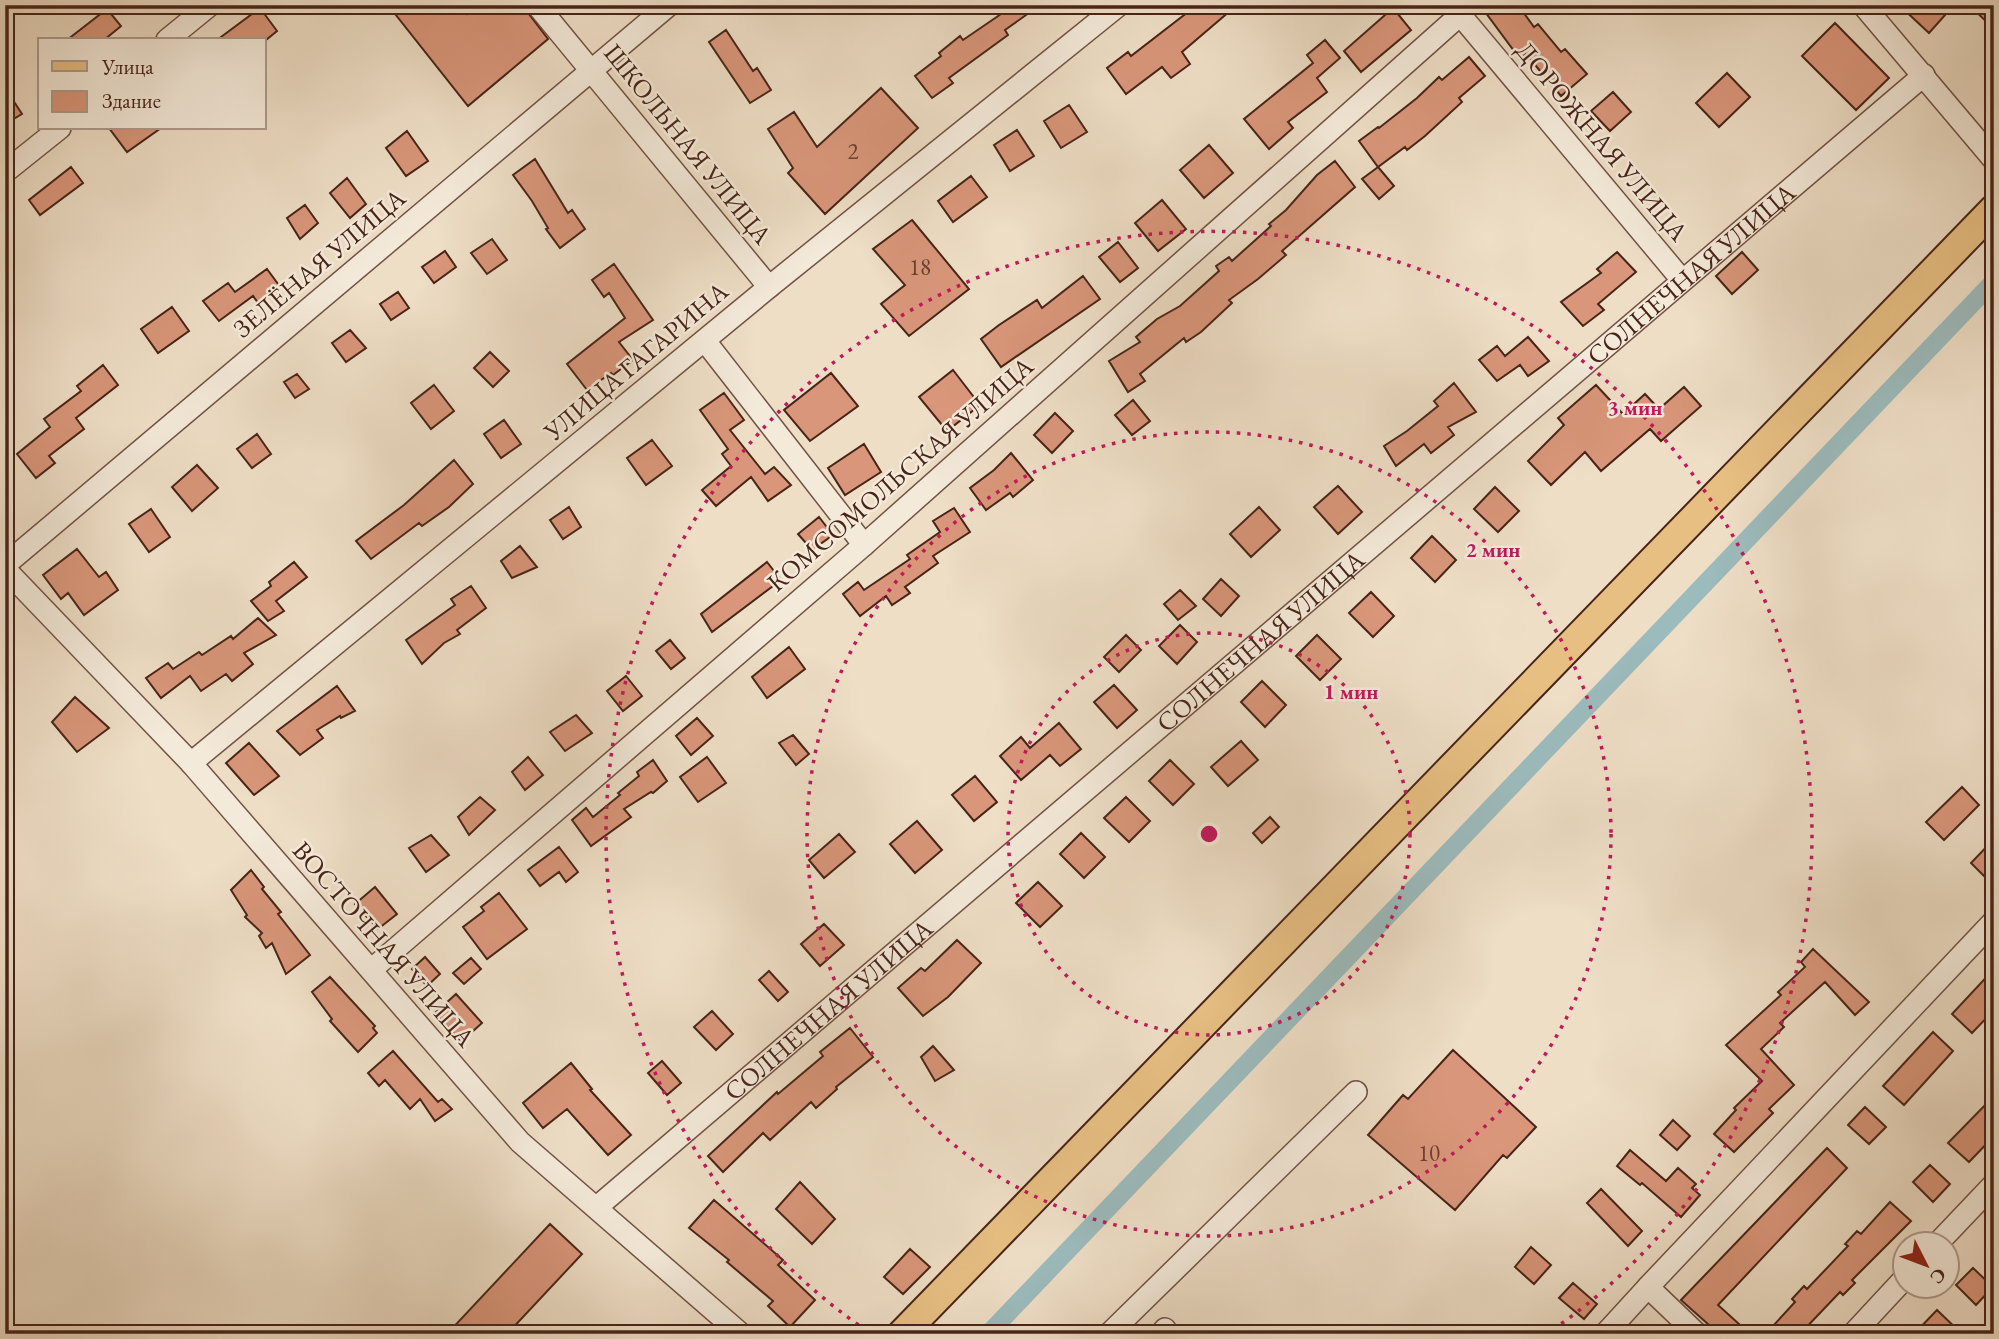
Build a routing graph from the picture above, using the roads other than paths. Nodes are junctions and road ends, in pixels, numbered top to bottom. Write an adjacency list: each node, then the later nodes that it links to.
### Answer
1 (210, 5): 7 (street)
2 (537, 5): 8 (street, ШКОЛЬНАЯ УЛИЦА)
3 (670, 5): 8 (street, ЗЕЛЁНАЯ УЛИЦА)
4 (1119, 5): 15 (street, УЛИЦА ГАГАРИНА)
5 (1863, 5): 9 (street)
6 (1456, 10): 14 (street, ДОРОЖНАЯ УЛИЦА); 17 (street, КОМСОМОЛЬСКАЯ УЛИЦА)
7 (169, 38)
8 (592, 70): 15 (street, ШКОЛЬНАЯ УЛИЦА); 18 (street, ЗЕЛЁНАЯ УЛИЦА)
9 (1924, 75): 11 (street); 14 (street, СОЛНЕЧНАЯ УЛИЦА)
10 (58, 130): 12 (street)
11 (1994, 160)
12 (5, 172)
13 (1994, 209): 29 (main road)
14 (1682, 280): 24 (street, СОЛНЕЧНАЯ УЛИЦА)
15 (769, 286): 16 (street, УЛИЦА ГАГАРИНА)
16 (705, 341): 17 (street); 19 (street, УЛИЦА ГАГАРИНА)
17 (864, 545): 21 (street, КОМСОМОЛЬСКАЯ УЛИЦА)
18 (5, 567): 19 (street, ВОСТОЧНАЯ УЛИЦА)
19 (191, 763): 21 (street, ВОСТОЧНАЯ УЛИЦА)
20 (1994, 920): 26 (street)
21 (371, 970): 24 (street, ВОСТОЧНАЯ УЛИЦА)
22 (1356, 1092): 30 (street)
23 (1994, 1184): 25 (street)
24 (597, 1207): 28 (street, ВОСТОЧНАЯ УЛИЦА)
25 (1950, 1230)
26 (1648, 1287): 31 (street); 32 (street)
27 (1890, 1295): 33 (street)
28 (741, 1334)
29 (902, 1334)
30 (1108, 1334)
31 (1605, 1334)
32 (1698, 1334)
33 (1853, 1334)

